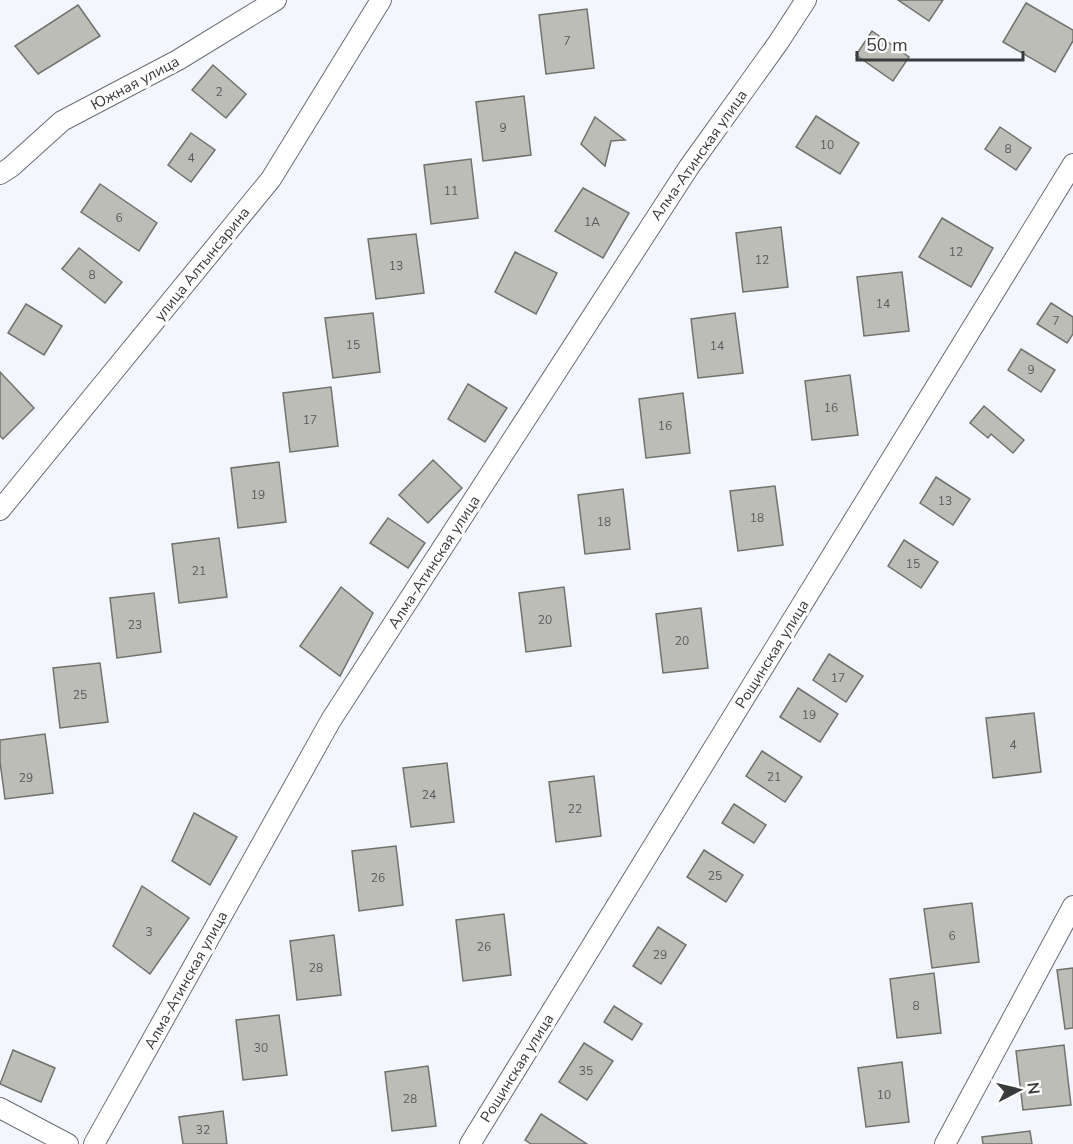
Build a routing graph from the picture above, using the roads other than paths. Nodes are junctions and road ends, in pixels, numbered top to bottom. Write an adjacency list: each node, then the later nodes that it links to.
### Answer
1 (276, 0): 5 (street, Южная улица)
2 (381, 0): 6 (street, улица Алтынсарина)
3 (806, 0): 10 (street, Алма-Атинская улица)
4 (1073, 164): 11 (street, Рощинская улица)
5 (0, 174)
6 (0, 510)
7 (1073, 906): 12 (street)
8 (0, 1108): 9 (street)
9 (68, 1144)
10 (94, 1144)
11 (470, 1144)
12 (945, 1144)

